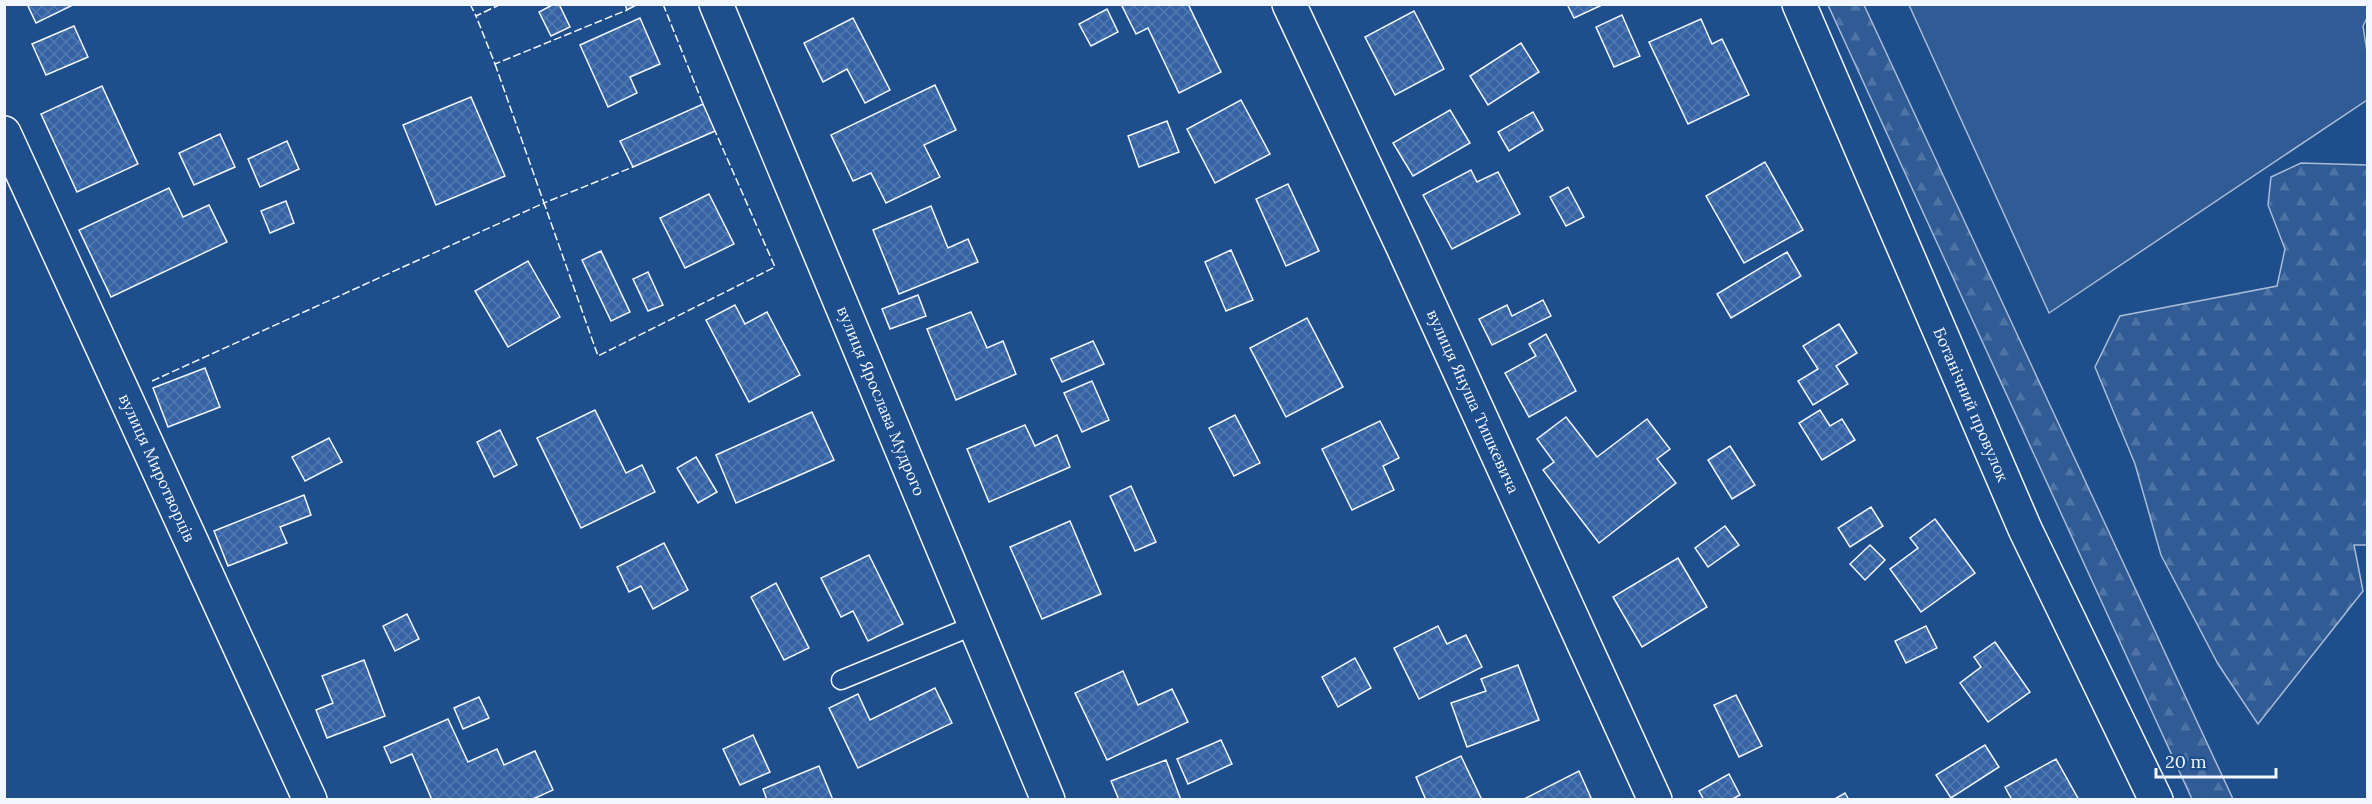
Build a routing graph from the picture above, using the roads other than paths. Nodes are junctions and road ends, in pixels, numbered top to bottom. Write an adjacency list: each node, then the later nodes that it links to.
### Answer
1 (716, 4): 5 (street, вулиця Ярослава Мудрого)
2 (1289, 4): 9 (street, вулиця Януша Тишкевича)
3 (1799, 4): 10 (street, Ботанічний провулок)
4 (4, 133): 7 (street, вулиця Миротворців)
5 (975, 626): 6 (lane); 8 (street, вулиця Ярослава Мудрого)
6 (841, 680)
7 (310, 800)
8 (1048, 800)
9 (1655, 800)
10 (2156, 800)

